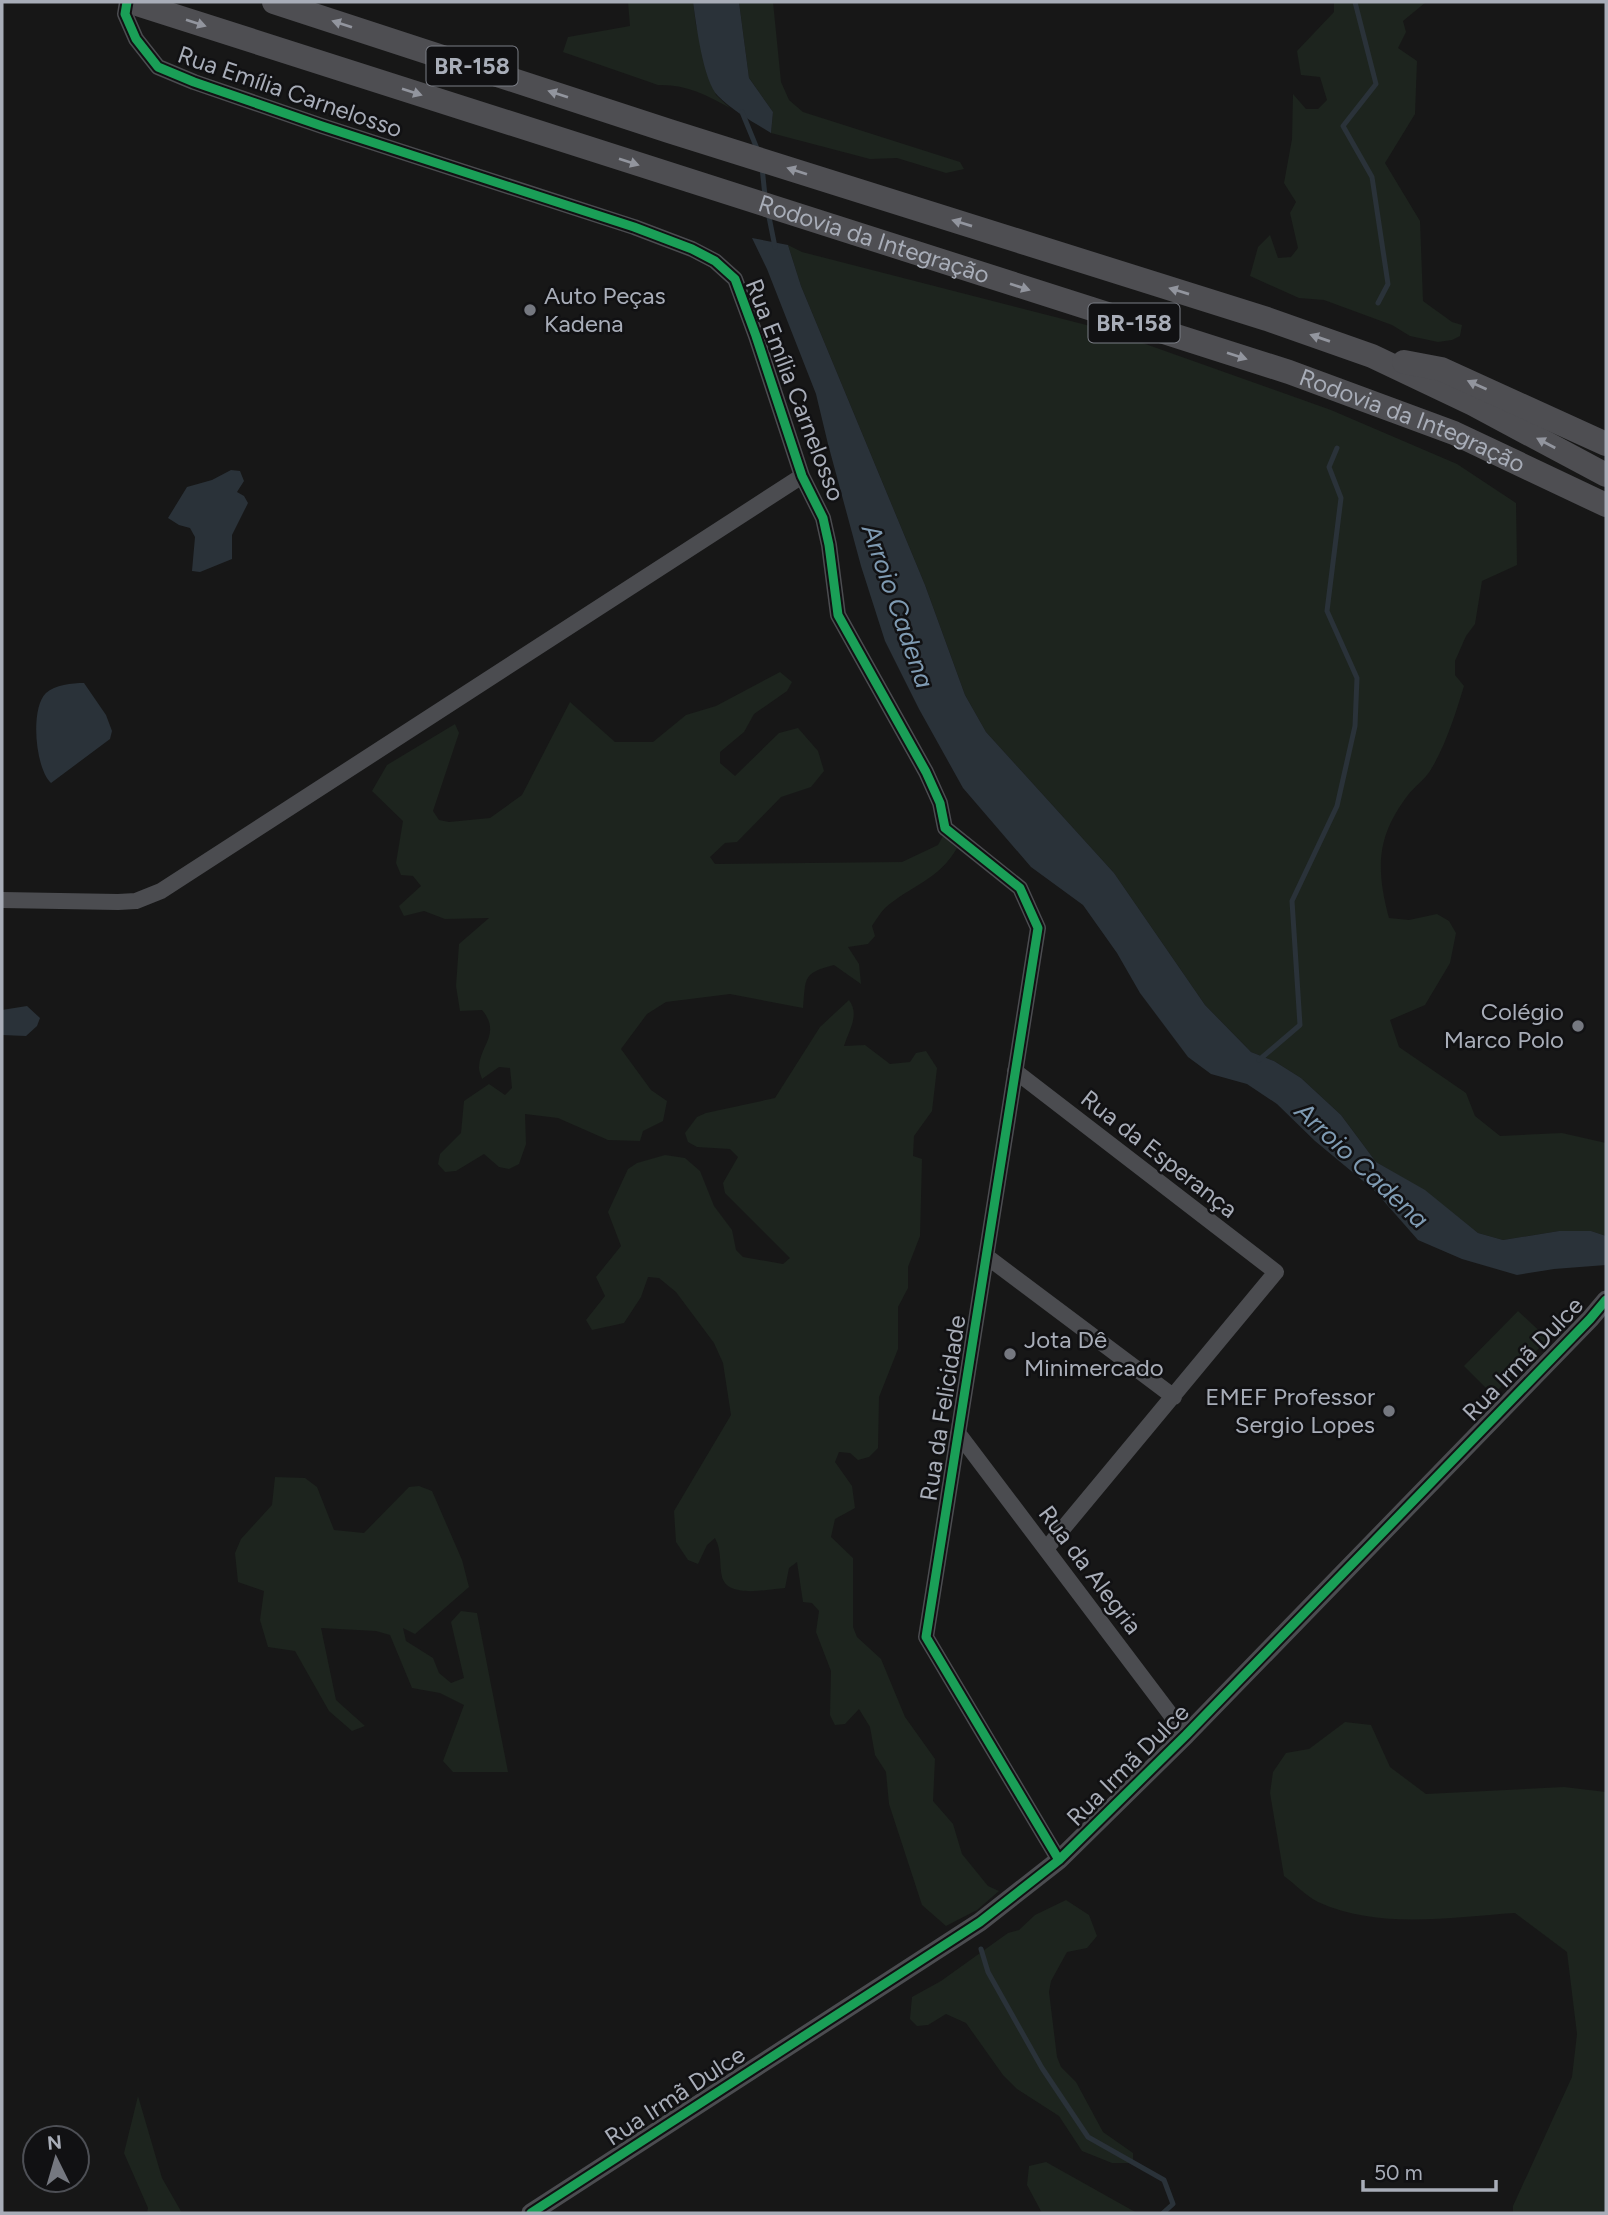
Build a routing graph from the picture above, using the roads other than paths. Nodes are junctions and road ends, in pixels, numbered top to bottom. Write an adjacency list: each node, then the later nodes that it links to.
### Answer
1 (129, 2): 6 (street, Rua Emília Carnelosso); 7 (highway, Rodovia da Integração / BR-158, one-way to 7)
2 (274, 2): 3 (highway, Rodovia da Integração / BR-158, one-way to 2)
3 (1372, 356): 4 (highway, one-way to 3); 5 (highway, Rodovia da Integração / BR-158, one-way to 3)
4 (1606, 444)
5 (1606, 475)
6 (802, 476): 8 (street); 9 (street, Rua Emília Carnelosso)
7 (1606, 505)
8 (2, 900)
9 (1038, 928): 10 (street, Rua da Felicidade)
10 (1015, 1071): 11 (street, Rua da Felicidade); 13 (street, Rua da Esperança)
11 (986, 1256): 13 (street); 14 (street, Rua da Felicidade)
12 (1606, 1300): 16 (street, Rua Irmã Dulce)
13 (1174, 1396): 15 (street)
14 (958, 1433): 15 (street, Rua da Alegria); 17 (street, Rua da Felicidade)
15 (1046, 1549): 16 (street, Rua da Alegria)
16 (1186, 1735): 17 (street, Rua Irmã Dulce)
17 (1059, 1860): 18 (street, Rua Irmã Dulce)
18 (531, 2213)

